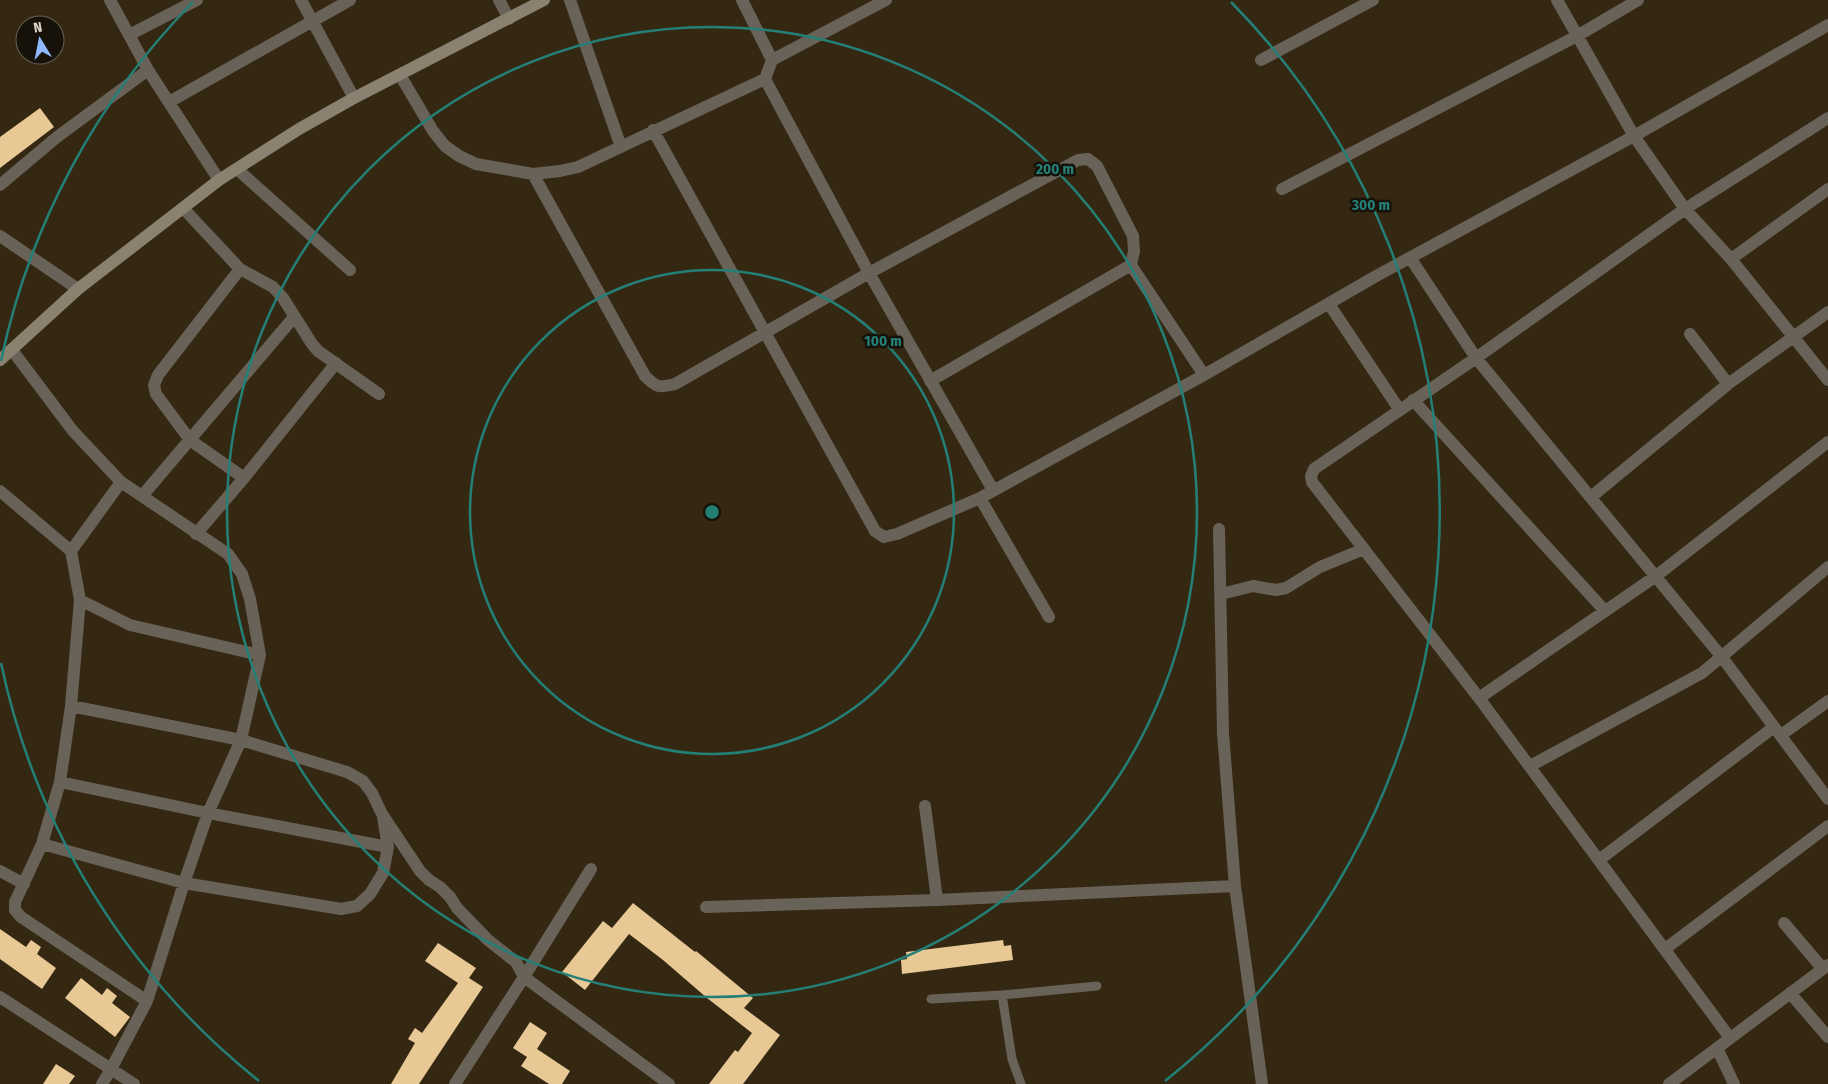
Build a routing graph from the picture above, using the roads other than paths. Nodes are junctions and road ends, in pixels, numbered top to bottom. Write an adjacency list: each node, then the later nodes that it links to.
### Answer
1 (110, 0): 16 (street)
2 (197, 0): 16 (street)
3 (301, 0): 14 (street)
4 (350, 0): 14 (street)
5 (499, 0): 13 (street)
6 (544, 0): 13 (street)
7 (570, 0): 28 (street)
8 (742, 0): 18 (street)
9 (886, 0): 18 (street)
10 (1373, 0): 19 (street)
11 (1557, 0): 17 (street)
12 (1638, 0): 17 (street)
13 (509, 19): 21 (street)
14 (312, 21): 23 (street); 24 (street)
15 (1828, 25): 27 (street)
16 (129, 35): 20 (street)
17 (1577, 36): 27 (street); 33 (street)
18 (772, 60): 22 (street)
19 (1261, 60)
20 (148, 70): 24 (street); 32 (street)
21 (400, 75): 23 (street); 30 (street)
22 (764, 79): 26 (street); 43 (street)
23 (354, 98): 29 (street)
24 (169, 102): 31 (street)
25 (1828, 118): 36 (street)
26 (653, 130): 28 (street); 48 (street)
27 (1634, 136): 36 (street); 38 (street)
28 (621, 147): 30 (street)
29 (237, 169): 31 (street); 42 (street)
30 (533, 174): 48 (street)
31 (219, 180): 35 (street)
32 (0, 185)
33 (1282, 189)
34 (1828, 189): 39 (street)
35 (183, 208): 41 (street); 44 (street)
36 (1685, 209): 39 (street); 52 (street)
37 (0, 236): 44 (street)
38 (1411, 259): 45 (street); 52 (street)
39 (1731, 259): 50 (street)
40 (1131, 266): 43 (street); 55 (street); 57 (street)
41 (240, 269): 47 (street); 62 (street)
42 (350, 270)
43 (869, 273): 48 (street); 57 (street)
44 (78, 290): 51 (street)
45 (1329, 304): 55 (street); 61 (street)
46 (1828, 312): 50 (street)
47 (294, 317): 54 (street); 62 (street)
48 (765, 334): 70 (street)
49 (1690, 334): 58 (street)
50 (1793, 336): 56 (street); 58 (street)
51 (12, 350): 53 (street); 65 (street)
52 (1476, 358): 60 (street); 69 (street)
53 (0, 360)
54 (336, 363): 59 (street); 64 (street)
55 (1204, 375): 66 (street)
56 (1828, 380)
57 (930, 381): 66 (street)
58 (1728, 384): 69 (street)
59 (379, 394)
60 (1413, 400): 61 (street); 79 (street)
61 (1399, 409): 73 (street)
62 (190, 440): 64 (street); 68 (street)
63 (1828, 442): 76 (street)
64 (244, 478): 72 (street)
65 (122, 482): 68 (street); 74 (street)
66 (993, 490): 70 (street)
67 (0, 491): 74 (street)
68 (142, 496): 72 (street)
69 (1591, 496): 76 (street)
70 (980, 498): 80 (street)
71 (1219, 529): 77 (street)
72 (196, 534): 81 (street)
73 (1364, 549): 77 (street); 83 (street)
74 (71, 551): 78 (street)
75 (1828, 567): 82 (street)
76 (1656, 576): 79 (street); 82 (street)
77 (1220, 594): 102 (street)
78 (80, 600): 81 (street); 85 (street)
79 (1605, 611): 83 (street)
80 (1049, 617)
81 (260, 656): 87 (street)
82 (1720, 656): 86 (street); 88 (street)
83 (1479, 698): 88 (street)
84 (1828, 701): 86 (street)
85 (71, 706): 87 (street); 89 (street)
86 (1778, 731): 90 (street); 97 (street)
87 (242, 740): 92 (street); 93 (street)
88 (1530, 766): 97 (street)
89 (60, 782): 92 (street); 95 (street)
90 (1828, 798)
91 (925, 806): 103 (street)
92 (208, 813): 96 (street); 100 (street)
93 (382, 814): 96 (street); 108 (street)
94 (1828, 826): 106 (street)
95 (42, 844): 100 (street); 101 (street)
96 (388, 847): 100 (street)
97 (1599, 860): 106 (street)
98 (591, 869): 108 (street)
99 (0, 871): 101 (street)
100 (184, 883): 114 (street)
101 (24, 884): 114 (street)
102 (1235, 886): 103 (street); 124 (street)
103 (937, 900): 104 (street)
104 (706, 907)
105 (1784, 923): 107 (street)
106 (1665, 950): 116 (street)
107 (1825, 967): 110 (street)
108 (524, 977): 121 (street); 122 (street)
109 (1097, 986): 111 (lane)
110 (1790, 993): 115 (street); 116 (street)
111 (1002, 995): 113 (lane); 123 (lane)
112 (0, 997): 118 (street)
113 (931, 999)
114 (147, 1001): 118 (street)
115 (1828, 1037)
116 (1730, 1038): 117 (street)
117 (1717, 1048): 125 (street); 126 (street)
118 (111, 1069): 119 (street); 120 (street)
119 (102, 1084)
120 (134, 1084)
121 (455, 1084)
122 (669, 1084)
123 (1022, 1084)
124 (1262, 1084)
125 (1669, 1084)
126 (1734, 1084)

